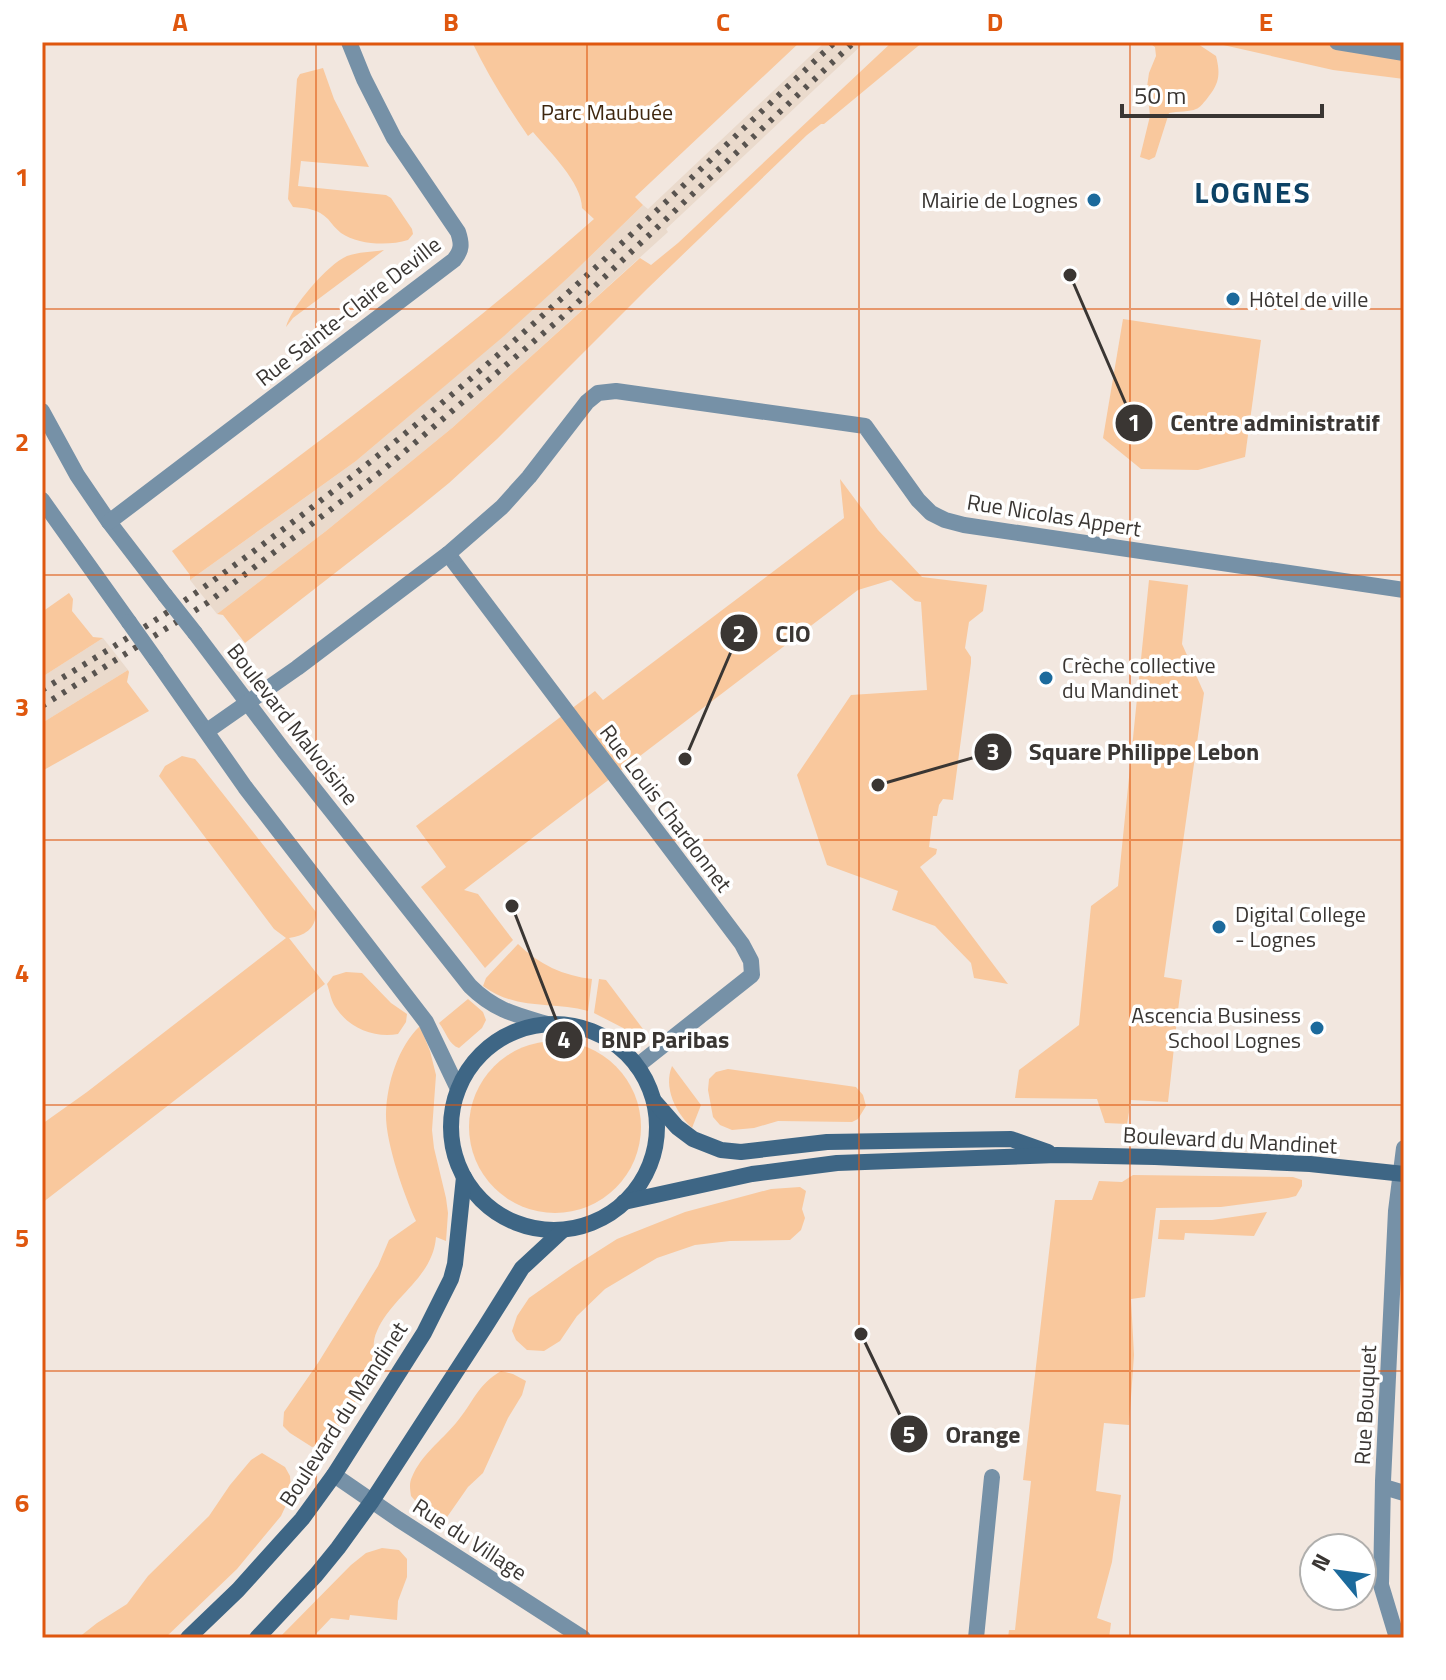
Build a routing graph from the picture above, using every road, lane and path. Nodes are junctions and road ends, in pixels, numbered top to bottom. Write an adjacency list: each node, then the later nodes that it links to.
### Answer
1 (349, 42): 6 (street, Rue Sainte-Claire Deville)
2 (1337, 42): 3 (street)
3 (1404, 53)
4 (42, 411): 6 (street, Boulevard Malvoisine)
5 (42, 500): 10 (street, bridge)
6 (109, 522): 9 (street, Boulevard Malvoisine, bridge)
7 (448, 554): 8 (street, Rue Nicolas Appert); 9 (street); 12 (street, Rue Louis Chardonnet)
8 (1404, 590)
9 (248, 703): 10 (street); 11 (street, Boulevard Malvoisine)
10 (207, 731): 13 (street)
11 (547, 1024): 12 (street); 13 (street)
12 (637, 1066): 14 (street)
13 (458, 1089): 18 (street)
14 (654, 1100): 16 (street, Boulevard du Mandinet); 19 (street)
15 (1404, 1148): 17 (street)
16 (1057, 1155): 17 (street, Boulevard du Mandinet); 19 (street, Boulevard du Mandinet)
17 (1402, 1173): 23 (street, Rue Bouquet)
18 (464, 1177): 20 (street); 21 (street, Boulevard du Mandinet)
19 (624, 1202): 20 (street)
20 (563, 1230): 25 (street)
21 (334, 1475): 25 (street, Rue du Village); 26 (street, Boulevard du Mandinet)
22 (992, 1477): 29 (street)
23 (1384, 1484): 24 (street); 30 (street, Rue Bouquet)
24 (1404, 1493)
25 (372, 1501): 27 (street); 28 (street, Rue du Village)
26 (188, 1638)
27 (257, 1638)
28 (583, 1638)
29 (976, 1638)
30 (1397, 1638)

